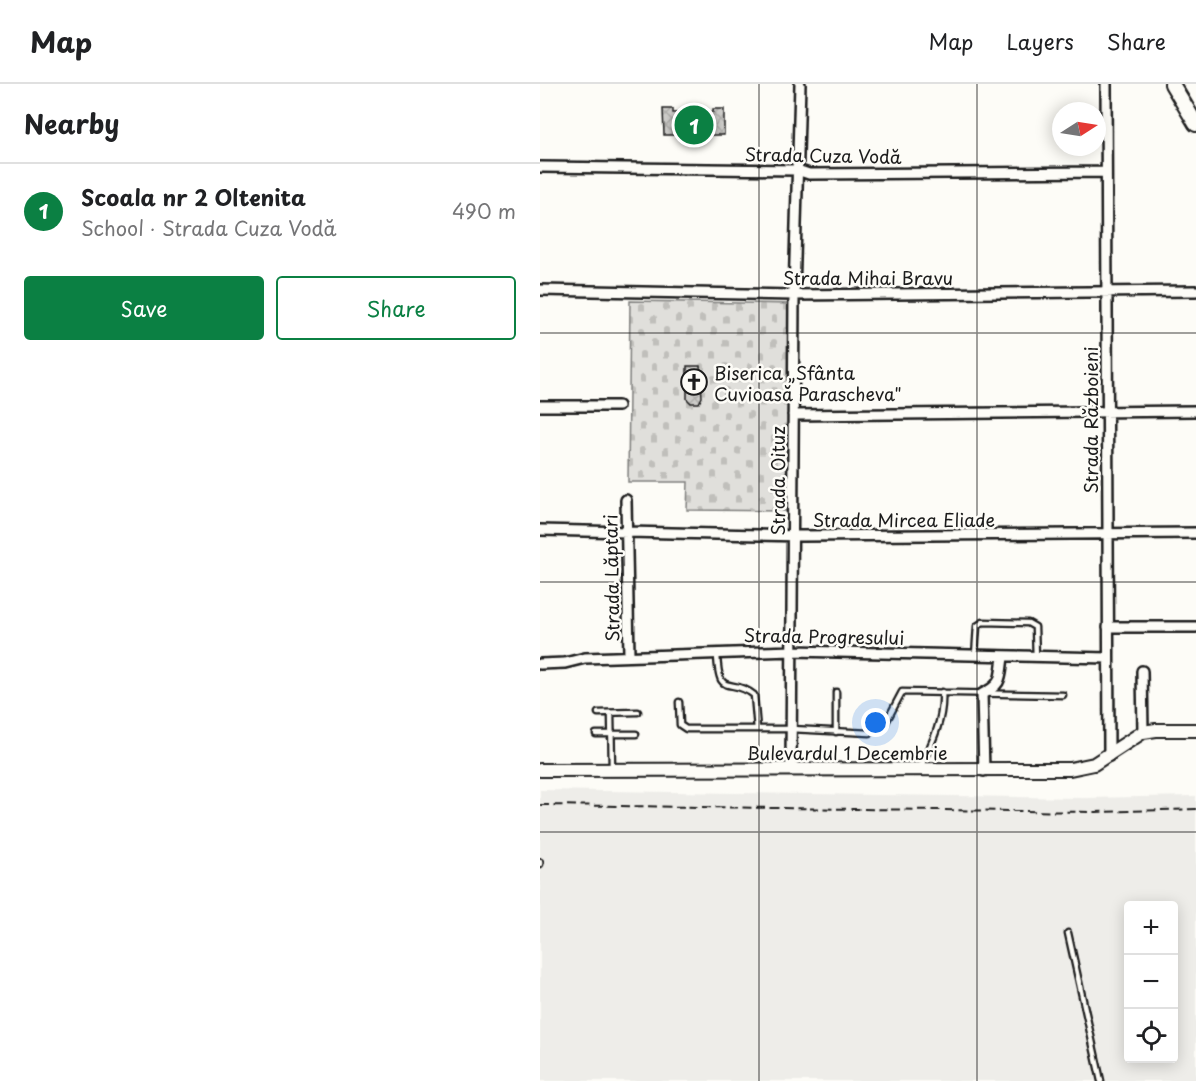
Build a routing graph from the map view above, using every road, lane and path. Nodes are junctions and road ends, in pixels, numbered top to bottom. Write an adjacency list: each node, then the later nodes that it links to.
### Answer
1 (800, 84): 6 (street, Strada Oituz)
2 (1106, 84): 7 (street, Strada Războieni)
3 (1172, 84): 4 (main road)
4 (1196, 124)
5 (540, 167): 6 (street, Strada Cuza Vodă)
6 (797, 170): 7 (street, Strada Cuza Vodă); 11 (street, Strada Oituz)
7 (1106, 172): 10 (street, Strada Războieni)
8 (540, 290): 11 (street, Strada Mihai Bravu)
9 (1196, 291): 10 (street, Strada Mihai Bravu)
10 (1107, 292): 11 (street, Strada Mihai Bravu); 15 (street, Strada Războieni)
11 (794, 295): 16 (street, Strada Oituz)
12 (540, 406): 13 (street)
13 (618, 406)
14 (1196, 411): 15 (street)
15 (1107, 413): 16 (street); 21 (street, Strada Războieni)
16 (793, 415): 22 (street, Strada Oituz)
17 (626, 500): 19 (street, Strada Lăptari)
18 (540, 530): 19 (street, Strada Mircea Eliade)
19 (627, 531): 22 (street, Strada Mircea Eliade); 27 (street, Strada Lăptari)
20 (1196, 533): 21 (street, Strada Mircea Eliade)
21 (1107, 535): 22 (street, Strada Mircea Eliade); 23 (street, Strada Războieni)
22 (794, 536): 25 (street, Strada Oituz)
23 (1108, 627): 24 (street); 31 (street, Strada Războieni)
24 (1196, 627)
25 (793, 651): 26 (street, Strada Progresului); 28 (street, Strada Progresului); 43 (street, Strada Oituz)
26 (716, 652): 27 (street, Strada Progresului); 42 (lane)
27 (629, 655): 32 (street, Strada Progresului)
28 (975, 656): 29 (street, Strada Progresului); 30 (lane)
29 (1002, 657): 30 (street, Strada Progresului); 36 (street)
30 (1036, 658): 31 (street, Strada Progresului)
31 (1108, 658): 50 (street, Strada Războieni)
32 (540, 664)
33 (1142, 671): 46 (street)
34 (836, 692): 45 (lane)
35 (942, 692): 36 (lane); 45 (lane); 54 (lane)
36 (982, 694): 37 (lane); 55 (street)
37 (1063, 695)
38 (679, 702): 42 (lane)
39 (598, 712): 41 (lane)
40 (638, 712): 41 (lane)
41 (611, 713): 49 (lane)
42 (757, 729): 43 (lane)
43 (792, 729): 45 (lane); 53 (street, Strada Oituz)
44 (1196, 730): 46 (street)
45 (836, 732)
46 (1143, 732): 50 (street, Bulevardul 1 Decembrie)
47 (596, 734): 49 (lane)
48 (636, 734): 49 (lane)
49 (611, 735): 52 (lane)
50 (1109, 756): 55 (street, Bulevardul 1 Decembrie)
51 (540, 770): 52 (street, Bulevardul 1 Decembrie)
52 (612, 770): 53 (street, Bulevardul 1 Decembrie)
53 (791, 770): 54 (street, Bulevardul 1 Decembrie)
54 (919, 770): 55 (street, Bulevardul 1 Decembrie)
55 (984, 771)
56 (1068, 933): 57 (lane)
57 (1101, 1081)

